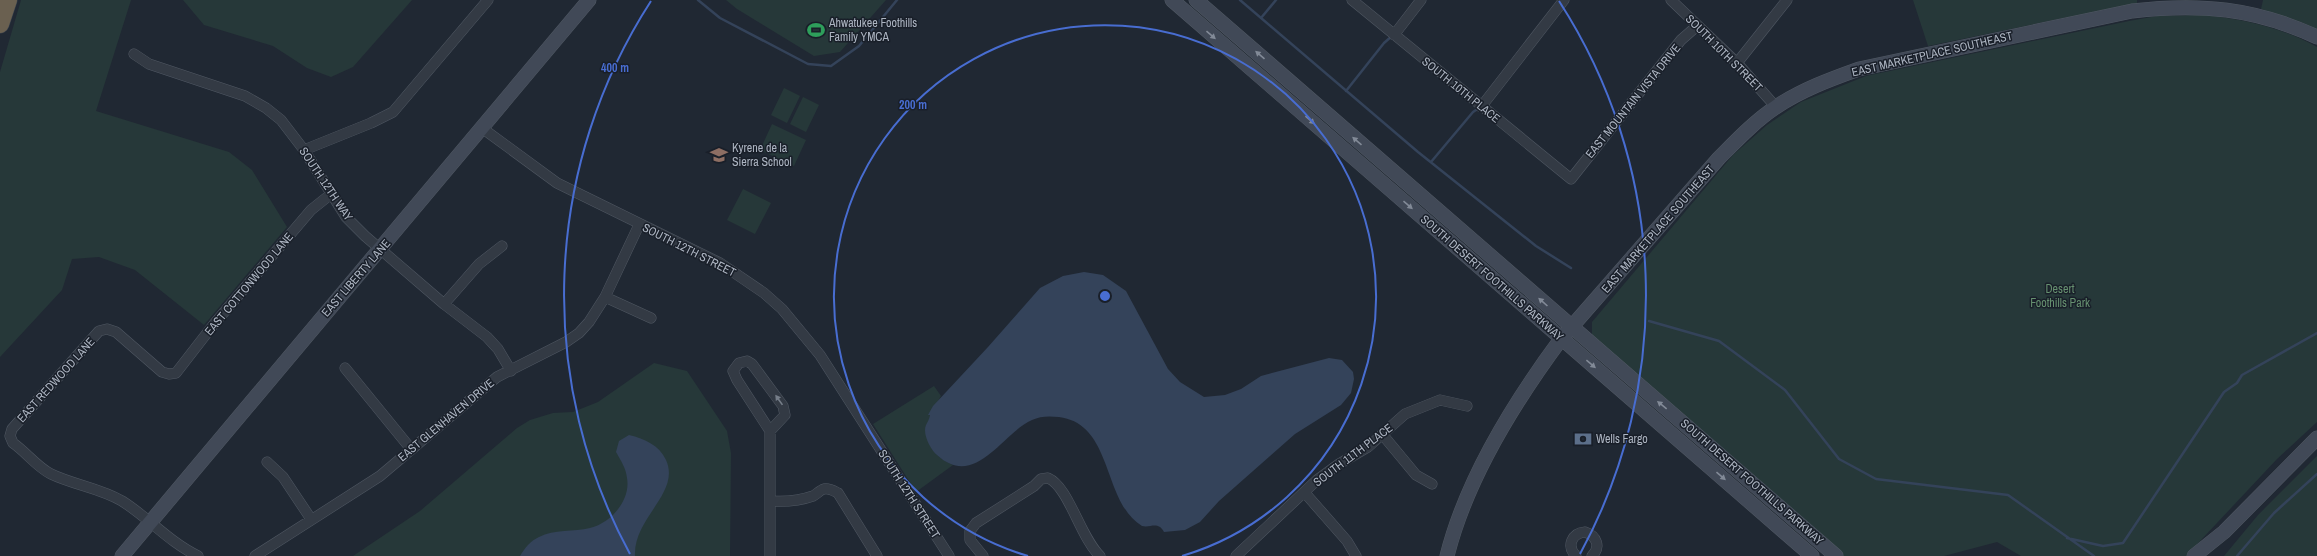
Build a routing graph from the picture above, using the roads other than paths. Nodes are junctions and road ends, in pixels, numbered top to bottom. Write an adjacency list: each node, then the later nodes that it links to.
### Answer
1 (8, 0): 13 (highway)
2 (488, 0): 22 (street)
3 (590, 0): 21 (street, EAST LIBERTY LANE)
4 (1172, 0): 12 (street, SOUTH DESERT FOOTHILLS PARKWAY)
5 (1352, 0): 15 (street, SOUTH 10TH PLACE)
6 (1421, 0): 15 (street)
7 (1564, 0): 19 (street)
8 (1671, 0): 14 (street, SOUTH 10TH STREET)
9 (1787, 0): 18 (street)
10 (1200, 3): 12 (street); 31 (street, SOUTH DESERT FOOTHILLS PARKWAY, one-way to 10)
11 (2211, 4): 16 (street, EAST MARKETPLACE SOUTHEAST); 20 (street, EAST MARKETPLACE SOUTHEAST)
12 (1194, 20): 33 (street, SOUTH DESERT FOOTHILLS PARKWAY, one-way to 33)
13 (0, 24)
14 (1697, 26): 18 (street, SOUTH 10TH STREET); 23 (street, EAST MOUNTAIN VISTA DRIVE)
15 (1394, 35): 19 (street, SOUTH 10TH PLACE)
16 (2317, 37)
17 (134, 54): 22 (street, SOUTH 12TH WAY)
18 (1737, 63): 20 (street, SOUTH 10TH STREET)
19 (1481, 107): 23 (street, SOUTH 10TH PLACE)
20 (1776, 107): 31 (street, EAST MARKETPLACE SOUTHEAST)
21 (482, 128): 25 (street, SOUTH 12TH STREET); 27 (street, EAST LIBERTY LANE)
22 (304, 150): 24 (street, SOUTH 12TH WAY)
23 (1571, 179)
24 (331, 194): 27 (street, SOUTH 12TH WAY); 32 (street, EAST COTTONWOOD LANE)
25 (639, 225): 28 (street, EAST GLENHAVEN DRIVE); 55 (street, SOUTH 12TH STREET)
26 (502, 246): 29 (street)
27 (381, 249): 29 (street, SOUTH 12TH WAY); 46 (street, EAST LIBERTY LANE)
28 (605, 297): 30 (street); 35 (street, EAST GLENHAVEN DRIVE)
29 (444, 304): 35 (street, SOUTH 12TH WAY)
30 (651, 318)
31 (1572, 328): 33 (street, EAST MARKETPLACE SOUTHEAST); 62 (street, SOUTH DESERT FOOTHILLS PARKWAY, one-way to 31)
32 (107, 329): 46 (street, EAST REDWOOD LANE)
33 (1561, 339): 58 (street, EAST MARKETPLACE SOUTHEAST); 61 (street, SOUTH DESERT FOOTHILLS PARKWAY, one-way to 61)
34 (345, 368): 40 (street)
35 (511, 370): 40 (street, EAST GLENHAVEN DRIVE)
36 (1467, 406): 38 (street, SOUTH 11TH PLACE)
37 (770, 431): 37 (street, one-way to 37); 44 (street)
38 (1382, 434): 42 (street); 43 (street, SOUTH 11TH PLACE)
39 (2317, 438): 47 (street)
40 (411, 449): 45 (street, EAST GLENHAVEN DRIVE)
41 (267, 462): 45 (street)
42 (1432, 484)
43 (1305, 492): 49 (street, SOUTH 11TH PLACE); 57 (street)
44 (770, 501): 53 (street); 54 (street)
45 (311, 519): 52 (street, EAST GLENHAVEN DRIVE)
46 (150, 523): 50 (street, EAST LIBERTY LANE); 51 (street)
47 (2224, 532): 63 (street); 64 (street)
48 (1098, 555): 56 (street)
49 (1240, 555)
50 (122, 556)
51 (198, 556)
52 (255, 556)
53 (770, 556)
54 (876, 556)
55 (949, 556)
56 (984, 556)
57 (1356, 556)
58 (1448, 556)
59 (1574, 556): 60 (street)
60 (1592, 556)
61 (1812, 556)
62 (1836, 556)
63 (2194, 556)
64 (2211, 556)

